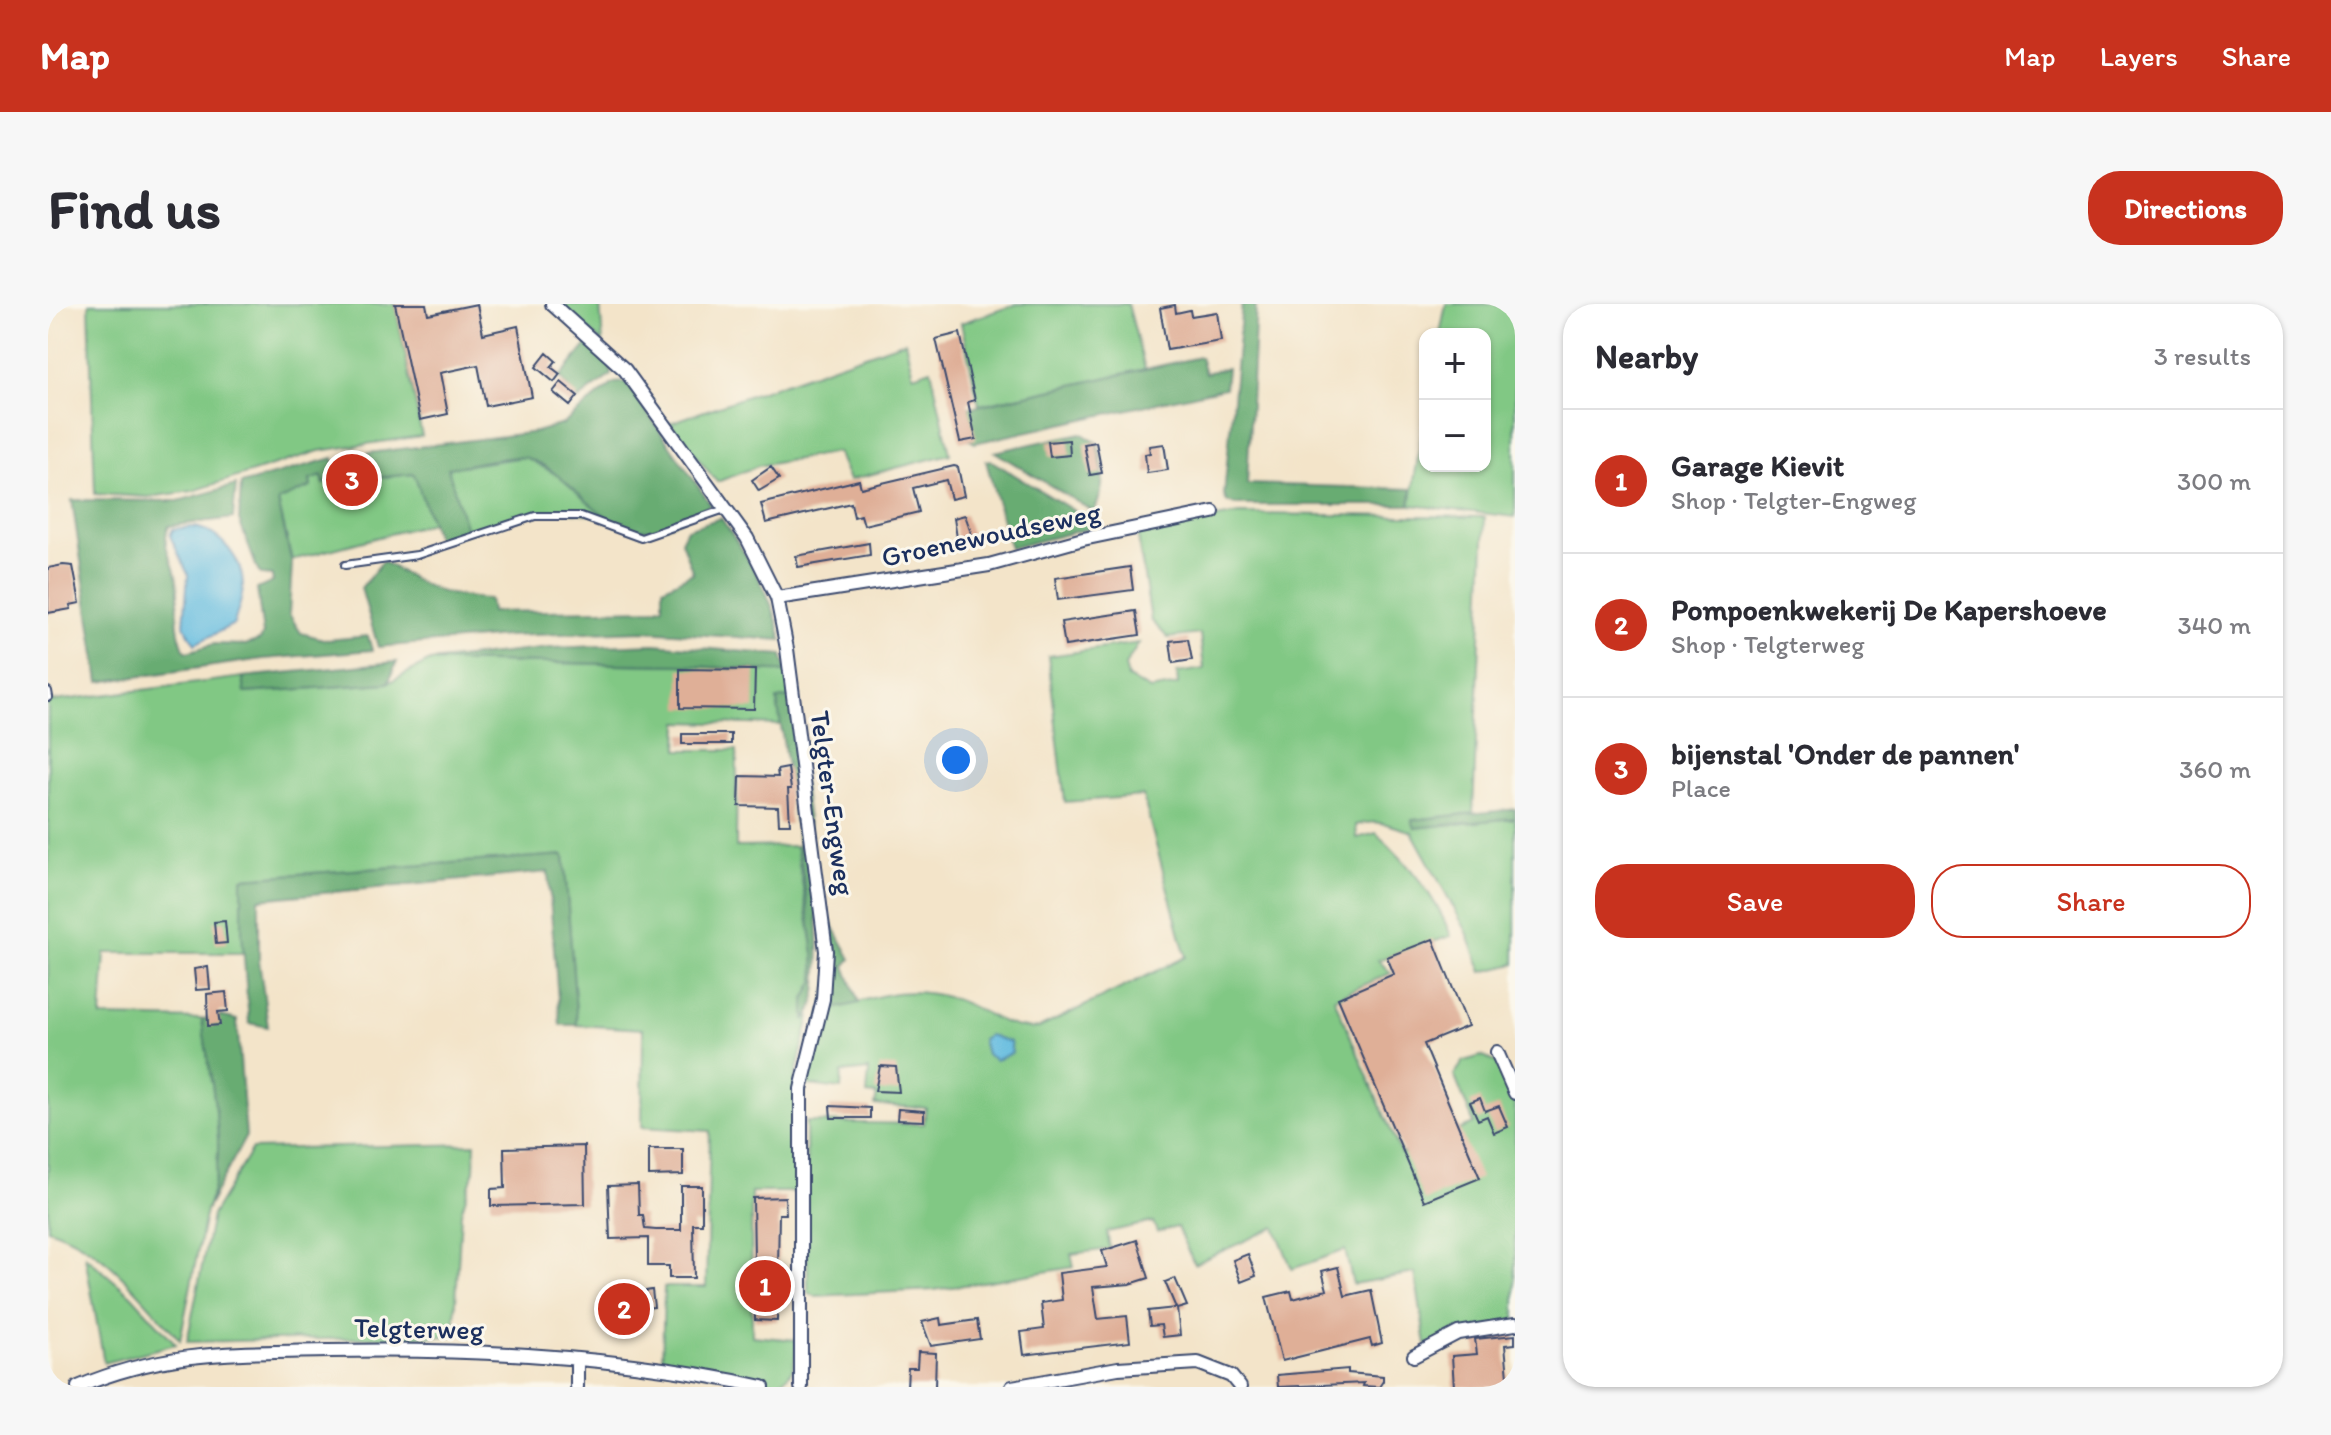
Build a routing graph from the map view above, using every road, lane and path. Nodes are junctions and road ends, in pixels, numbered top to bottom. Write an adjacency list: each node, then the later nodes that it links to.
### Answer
1 (552, 304): 2 (street, Telgter-Engweg)
2 (725, 509): 4 (lane); 5 (street, Telgter-Engweg)
3 (1213, 512): 5 (street, Groenewoudseweg)
4 (345, 565)
5 (777, 598): 15 (street, Telgter-Engweg)
6 (1497, 1052): 7 (street)
7 (1515, 1093)
8 (1515, 1324): 9 (street)
9 (1414, 1356)
10 (577, 1361): 12 (street, Telgterweg); 13 (street); 14 (street, Telgterweg)
11 (1047, 1384): 16 (street); 17 (street)
12 (78, 1387)
13 (577, 1387)
14 (763, 1387)
15 (801, 1387)
16 (1012, 1387)
17 (1240, 1387)

